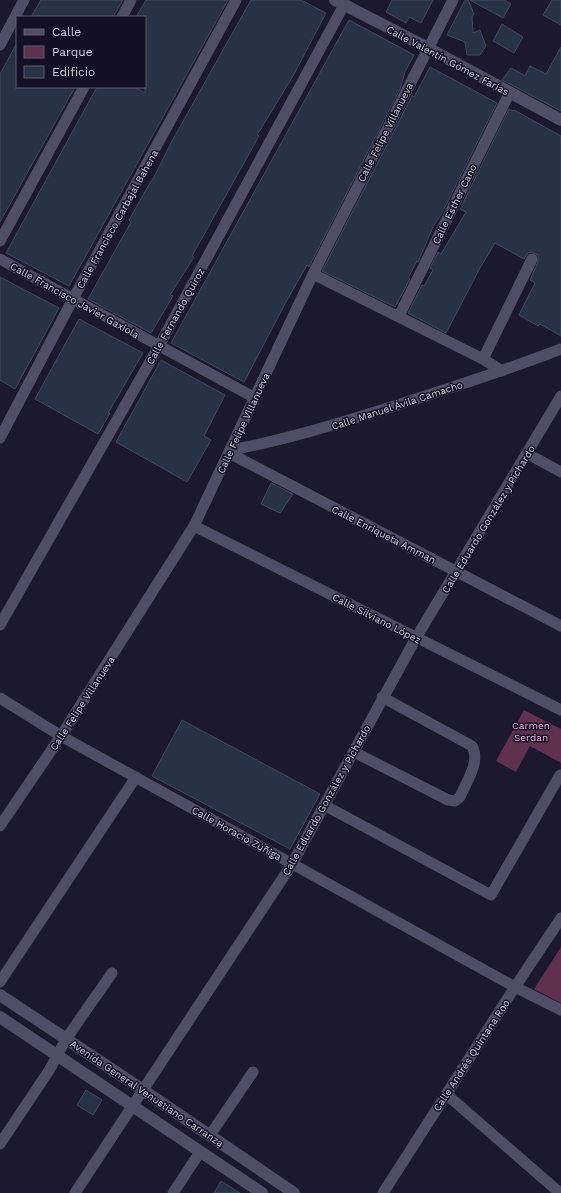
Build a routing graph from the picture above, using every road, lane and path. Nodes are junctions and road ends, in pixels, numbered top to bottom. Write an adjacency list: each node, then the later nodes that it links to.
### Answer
1 (24, 0): 7 (street)
2 (131, 0): 6 (street)
3 (236, 0): 16 (street, Calle Francisco Carbajal Bahena)
4 (453, 0): 8 (street, Calle Felipe Villanueva)
5 (340, 2): 8 (main road, Calle Valentín Gómez Farías); 18 (street, Calle Fernando Quiroz)
6 (123, 16)
7 (0, 45)
8 (428, 48): 10 (main road, Calle Valentín Gómez Farías); 15 (street, Calle Felipe Villanueva)
9 (83, 88): 12 (street)
10 (510, 92): 11 (main road, Calle Valentín Gómez Farías); 17 (street, Calle Esther Cano)
11 (561, 120)
12 (0, 241)
13 (0, 259): 16 (street, Calle Francisco Javier Gaxiola)
14 (532, 259): 20 (street)
15 (313, 274): 17 (street); 23 (street, Calle Felipe Villanueva)
16 (74, 299): 18 (street, Calle Francisco Javier Gaxiola); 24 (street, Calle Francisco Carbajal Bahena)
17 (399, 316): 20 (street)
18 (159, 346): 23 (street, Calle Francisco Javier Gaxiola); 30 (street, Calle Fernando Quiroz)
19 (561, 348): 21 (street, Calle Manuel Ávila Camacho)
20 (483, 359): 21 (street)
21 (502, 371): 25 (street, Calle Manuel Ávila Camacho)
22 (561, 396): 26 (street, Calle Eduardo González y Pichardo)
23 (255, 398): 25 (street, Calle Felipe Villanueva)
24 (0, 438)
25 (230, 452): 28 (street, Calle Felipe Villanueva); 29 (street, Calle Enriqueta Amman)
26 (528, 454): 27 (street); 29 (street, Calle Eduardo González y Pichardo)
27 (561, 472)
28 (194, 526): 32 (street, Calle Silviano López); 36 (street, Calle Felipe Villanueva)
29 (456, 571): 31 (street, Calle Enriqueta Amman); 32 (street, Calle Eduardo González y Pichardo)
30 (0, 625)
31 (561, 626)
32 (416, 638): 33 (street, Calle Eduardo González y Pichardo); 35 (street, Calle Silviano López)
33 (382, 697): 37 (street, Calle Eduardo González y Pichardo); 37 (street)
34 (0, 698): 36 (street, Calle Horacio Zúñiga)
35 (561, 710)
36 (61, 736): 39 (street, Calle Horacio Zúñiga); 41 (street, Calle Felipe Villanueva)
37 (354, 752): 40 (street, Calle Eduardo González y Pichardo)
38 (560, 775): 40 (street)
39 (136, 777): 42 (street, Calle Horacio Zúñiga); 45 (street)
40 (324, 805): 42 (street, Calle Eduardo González y Pichardo)
41 (0, 826)
42 (292, 864): 46 (street, Calle Horacio Zúñiga); 53 (street, Calle Eduardo González y Pichardo)
43 (561, 918): 46 (street, Calle Andrés Quintana Roo)
44 (112, 973): 50 (street)
45 (0, 982)
46 (515, 987): 48 (street, Calle Horacio Zúñiga); 54 (street, Calle Andrés Quintana Roo)
47 (0, 996): 50 (main road, Avenida General Venustiano Carranza)
48 (561, 1010)
49 (0, 1017): 51 (main road, Avenida General Venustiano Carranza)
50 (66, 1039): 51 (street); 53 (main road, Avenida General Venustiano Carranza)
51 (57, 1055): 55 (main road, Avenida General Venustiano Carranza); 57 (street)
52 (253, 1072): 56 (street)
53 (143, 1090): 55 (street, Calle Eduardo González y Pichardo); 56 (main road, Avenida General Venustiano Carranza)
54 (446, 1094): 63 (street, Calle Andrés Quintana Roo); 64 (street)
55 (133, 1105): 58 (main road, Avenida General Venustiano Carranza); 59 (street, Calle Eduardo González y Pichardo)
56 (210, 1135): 62 (main road, Avenida General Venustiano Carranza)
57 (0, 1144)
58 (200, 1152): 60 (street); 61 (main road, Avenida General Venustiano Carranza)
59 (75, 1193)
60 (173, 1193)
61 (262, 1193)
62 (294, 1193)
63 (383, 1193)
64 (560, 1193)

